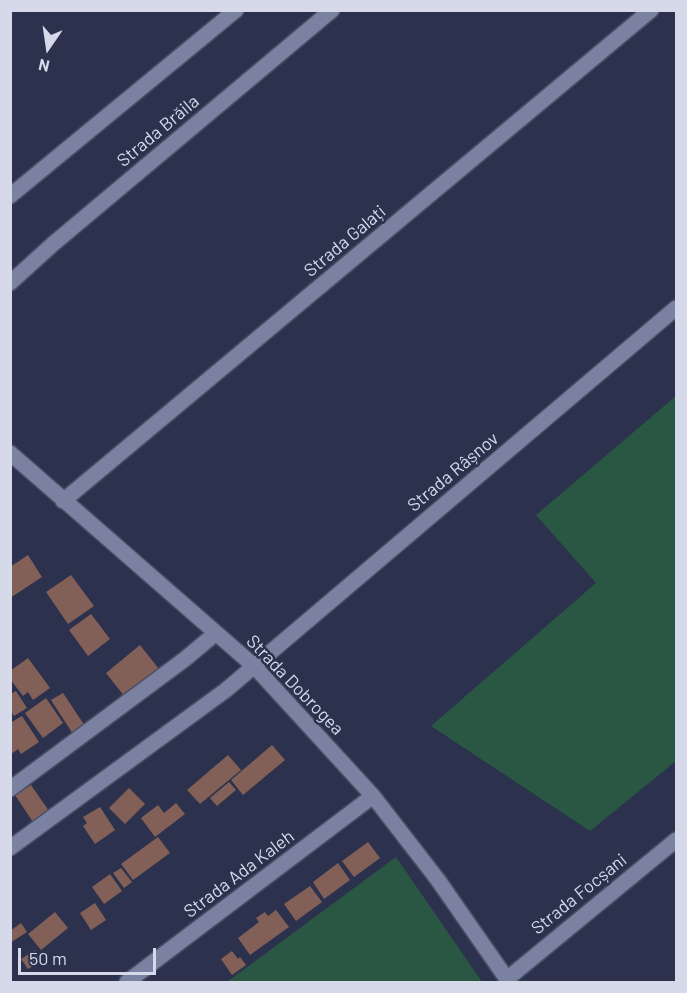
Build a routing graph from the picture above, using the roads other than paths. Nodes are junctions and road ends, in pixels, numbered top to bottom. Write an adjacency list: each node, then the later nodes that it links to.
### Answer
1 (236, 10): 4 (street)
2 (332, 10): 5 (street, Strada Brăila)
3 (651, 10): 8 (street, Strada Galați)
4 (10, 196)
5 (10, 283)
6 (676, 308): 10 (street, Strada Râșnov)
7 (10, 453): 8 (street, Strada Dobrogea)
8 (63, 501): 9 (street, Strada Dobrogea)
9 (216, 633): 10 (street, Strada Dobrogea); 11 (street)
10 (255, 666): 12 (street, Strada Dobrogea); 14 (street, Strada Râșnov)
11 (10, 789)
12 (374, 796): 15 (street, Strada Dobrogea); 16 (street, Strada Ada Kaleh)
13 (676, 840): 15 (street, Strada Focșani)
14 (10, 848)
15 (508, 981)
16 (128, 982)

